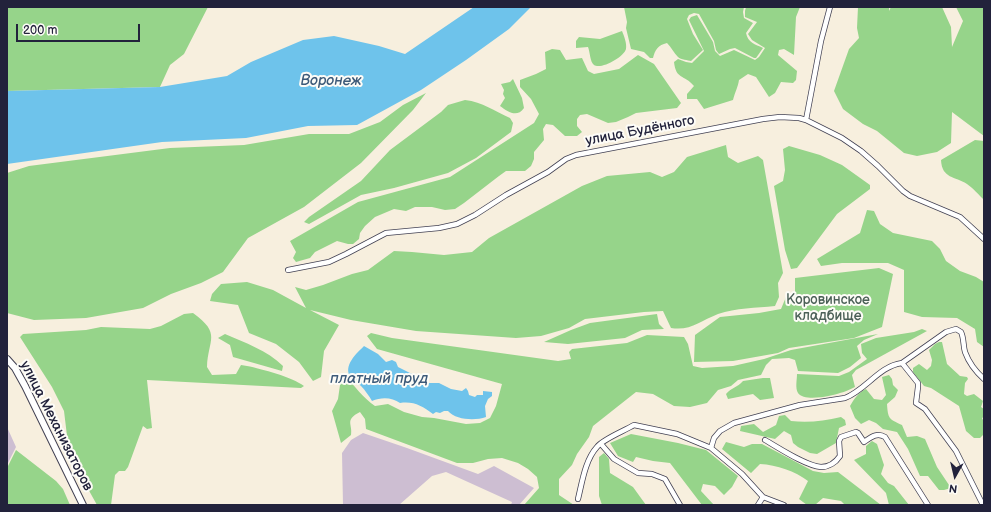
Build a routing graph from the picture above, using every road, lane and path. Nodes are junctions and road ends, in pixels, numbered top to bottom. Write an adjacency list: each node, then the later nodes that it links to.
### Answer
1 (830, 7): 2 (street)
2 (806, 120): 3 (street, улица Будённого); 4 (street, улица Будённого)
3 (984, 239)
4 (288, 270)
5 (7, 359): 13 (main road, улица Механизаторов)
6 (902, 363): 7 (street); 10 (street); 18 (street)
7 (984, 379)
8 (765, 440): 17 (street)
9 (601, 444): 10 (street); 12 (street); 14 (street)
10 (711, 448): 11 (street)
11 (763, 497): 15 (street); 16 (street)
12 (578, 499)
13 (83, 505)
14 (680, 505)
15 (758, 505)
16 (784, 505)
17 (928, 505)
18 (983, 505)

